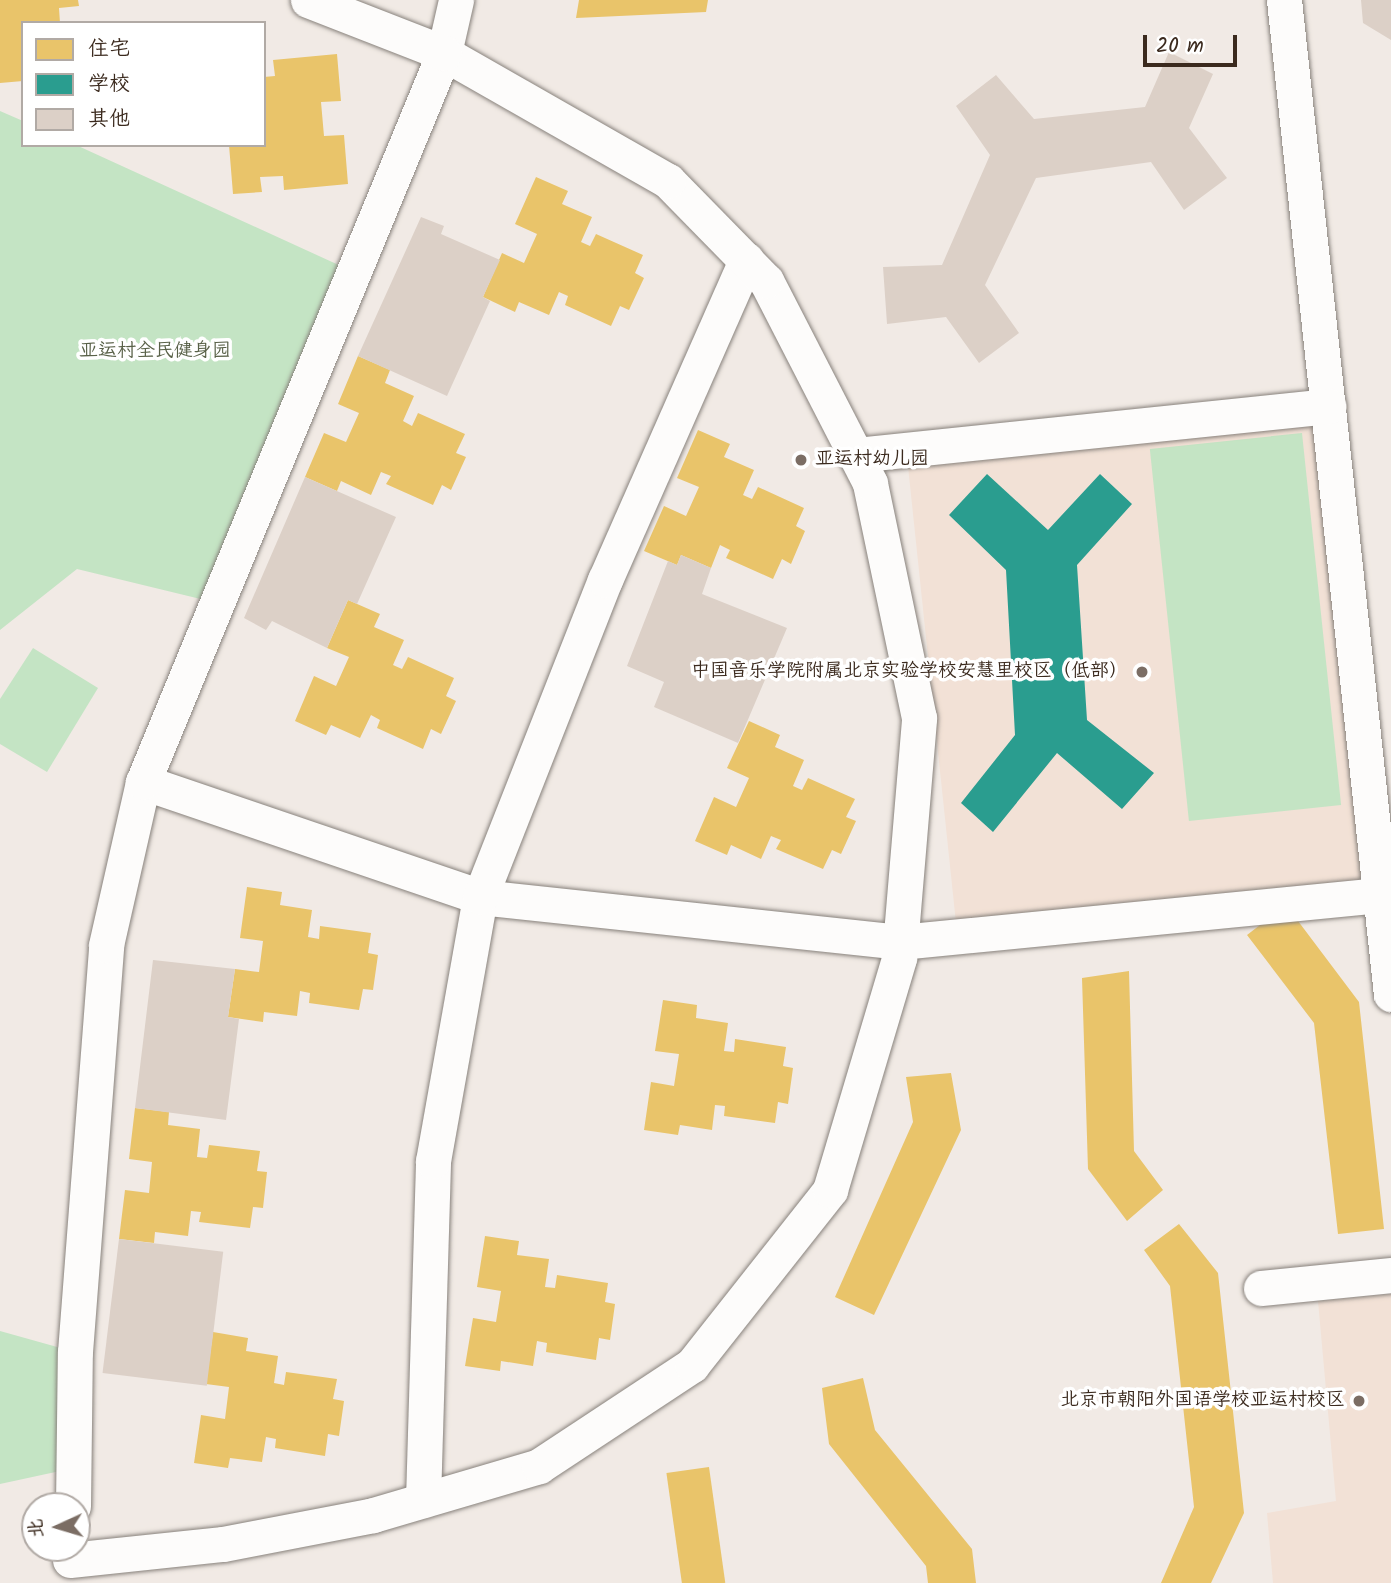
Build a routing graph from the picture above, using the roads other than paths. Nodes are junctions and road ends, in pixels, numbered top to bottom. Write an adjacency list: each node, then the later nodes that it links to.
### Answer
1 (308, 0): 4 (street)
2 (456, 0): 4 (street)
3 (1284, 0): 6 (street)
4 (444, 53): 5 (street); 8 (street)
5 (746, 260): 7 (street); 10 (street)
6 (1328, 406): 7 (street); 9 (street)
7 (855, 455): 11 (street)
8 (143, 782): 10 (street); 15 (street)
9 (1380, 895): 11 (street); 12 (street)
10 (480, 897): 11 (street); 16 (street)
11 (900, 942): 16 (street)
12 (1391, 994)
13 (1391, 1275): 14 (street)
14 (1261, 1288)
15 (73, 1492)
16 (423, 1500): 17 (street)
17 (69, 1564)

